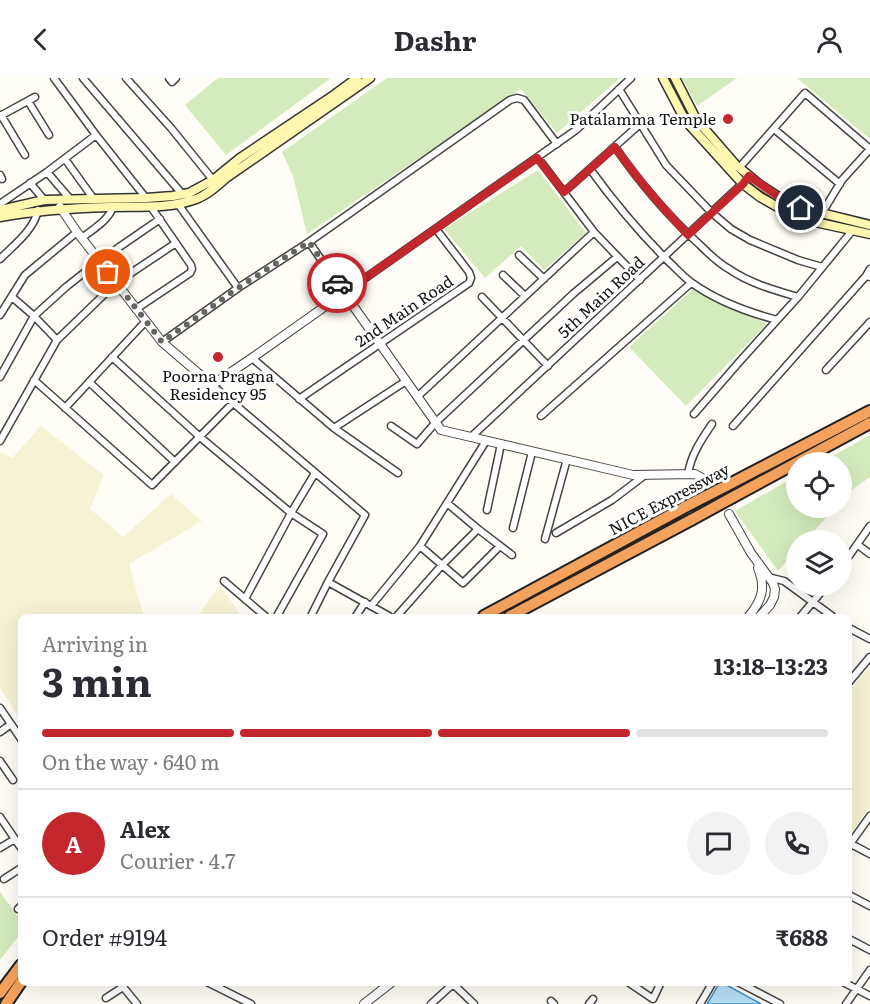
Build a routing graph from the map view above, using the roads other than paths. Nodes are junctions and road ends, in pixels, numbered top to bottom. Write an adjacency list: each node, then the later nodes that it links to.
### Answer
1 (54, 78): 14 (street)
2 (83, 78): 30 (street)
3 (126, 78): 25 (street)
4 (357, 78): 25 (main road)
5 (370, 78): 37 (main road)
6 (631, 78): 9 (street)
7 (663, 78): 27 (main road)
8 (675, 78): 21 (main road)
9 (619, 89): 11 (street); 15 (street)
10 (1, 115): 13 (street); 18 (street)
11 (640, 124): 16 (street); 43 (street)
12 (774, 129): 17 (street); 21 (street); 28 (street)
13 (49, 135)
14 (96, 135): 20 (street); 35 (street)
15 (557, 144): 19 (street); 54 (street)
16 (615, 147): 22 (street); 53 (street)
17 (870, 149): 28 (street)
18 (25, 155)
19 (537, 158): 29 (street); 48 (street)
20 (65, 159): 23 (street); 31 (street)
21 (739, 168): 24 (main road)
22 (590, 169): 29 (street); 58 (street)
23 (47, 172): 26 (street); 33 (street)
24 (749, 176): 27 (street, 5th Main Road); 44 (main road)
25 (213, 180): 30 (main road)
26 (30, 183): 34 (street); 36 (street)
27 (743, 184): 43 (street, 5th Main Road); 49 (main road)
28 (840, 184): 44 (street)
29 (564, 192): 50 (street)
30 (183, 195): 35 (main road)
31 (93, 198): 33 (main road); 35 (main road)
32 (55, 199): 33 (main road); 34 (main road); 39 (street)
33 (70, 199)
34 (44, 200): 40 (street); 41 (main road)
35 (148, 202): 37 (main road); 38 (main road); 46 (street)
36 (0, 204)
37 (178, 204): 69 (street)
38 (113, 207): 39 (main road); 52 (street)
39 (61, 208): 40 (main road); 52 (street)
40 (51, 209): 42 (main road)
41 (0, 210)
42 (38, 210): 45 (main road); 59 (street)
43 (711, 212): 53 (street, 5th Main Road); 61 (street)
44 (822, 213): 47 (main road)
45 (0, 217)
46 (160, 219): 55 (street); 60 (street)
47 (870, 225)
48 (436, 229): 70 (street); 85 (street, 2nd Main Road)
49 (852, 231): 51 (main road); 61 (street)
50 (594, 232): 57 (street); 65 (street)
51 (870, 234)
52 (79, 235): 60 (street); 72 (street)
53 (688, 235): 58 (street, 5th Main Road); 74 (street)
54 (309, 242): 69 (street); 70 (street)
55 (176, 243): 67 (street); 75 (street)
56 (519, 255): 65 (street)
57 (617, 257): 66 (street); 83 (street)
58 (664, 257): 66 (street, 5th Main Road); 68 (street)
59 (0, 259)
60 (99, 261): 67 (street); 77 (street)
61 (822, 267): 74 (street)
62 (870, 269): 64 (street)
63 (503, 274): 71 (street)
64 (868, 276): 106 (street)
65 (544, 279): 71 (street)
66 (640, 280): 88 (street, 5th Main Road)
67 (116, 283): 75 (street); 82 (street)
68 (691, 283): 79 (street); 101 (street)
69 (238, 288): 84 (street)
70 (344, 293): 85 (street); 87 (street)
71 (525, 296): 78 (street)
72 (12, 297): 76 (street); 77 (street)
73 (482, 297): 78 (street)
74 (798, 297): 79 (street)
75 (136, 309): 80 (street)
76 (0, 315)
77 (34, 316): 82 (street); 90 (street)
78 (501, 318): 83 (street); 95 (street)
79 (777, 320): 100 (street)
80 (146, 321): 84 (street); 86 (street)
81 (870, 322): 89 (street)
82 (57, 340): 91 (street)
83 (524, 341): 88 (street); 102 (street)
84 (162, 342): 94 (street)
85 (379, 344): 92 (street); 96 (street, 2nd Main Road)
86 (112, 357): 93 (street); 108 (street)
87 (252, 358): 94 (street); 96 (street)
88 (548, 366): 109 (street, 5th Main Road)
89 (826, 370)
90 (0, 376)
91 (34, 380): 98 (street); 110 (street)
92 (406, 381): 95 (street); 107 (street)
93 (89, 382): 98 (street); 115 (street)
94 (212, 385): 97 (street)
95 (417, 397): 102 (street)
96 (299, 399): 107 (street)
97 (233, 403): 108 (street); 116 (street)
98 (65, 408): 115 (street)
99 (870, 411): 151 (highway, NICE Expressway, bridge)
100 (694, 414)
101 (541, 416)
102 (436, 422): 105 (street); 109 (street)
103 (870, 423): 152 (highway, NICE Expressway, bridge)
104 (712, 424): 118 (street)
105 (391, 426)
106 (733, 426)
107 (334, 428): 117 (street)
108 (200, 436): 115 (street); 123 (street)
109 (471, 437): 111 (street)
110 (0, 441)
111 (486, 441): 112 (street); 121 (street)
112 (501, 444): 113 (street); 122 (street)
113 (532, 452): 114 (street); 126 (street)
114 (567, 459): 119 (street); 129 (street)
115 (175, 462)
116 (315, 473): 123 (street); 140 (street)
117 (398, 473)
118 (688, 474): 119 (street); 120 (street)
119 (645, 475): 128 (street)
120 (711, 483)
121 (447, 504): 127 (street); 131 (street)
122 (487, 510)
123 (291, 513): 142 (street); 146 (street)
124 (729, 514): 133 (street)
125 (870, 526): 130 (street)
126 (513, 528)
127 (478, 529): 132 (street); 137 (street)
128 (556, 532)
129 (545, 539)
130 (858, 545): 134 (street); 135 (street)
131 (420, 546): 137 (street); 144 (street)
132 (500, 546): 136 (street); 137 (street)
133 (751, 552): 138 (street); 153 (street)
134 (852, 553)
135 (870, 554)
136 (512, 555)
137 (442, 565): 150 (street)
138 (768, 577): 143 (street); 154 (street)
139 (224, 581): 142 (street)
140 (328, 582): 144 (street); 147 (street)
141 (818, 596): 143 (street)
142 (245, 599): 145 (street)
143 (813, 602): 155 (street); 156 (street)
144 (368, 604): 148 (street); 149 (street)
145 (263, 614)
146 (278, 614)
147 (312, 614)
148 (358, 614)
149 (384, 614)
150 (399, 614)
151 (488, 614)
152 (514, 614)
153 (750, 614)
154 (762, 614)
155 (803, 614)
156 (829, 614)
157 (852, 630): 158 (street)
158 (870, 639)
159 (870, 657): 160 (street)
160 (852, 678)
161 (0, 708): 162 (street)
162 (11, 724): 163 (street); 164 (street)
163 (0, 732)
164 (18, 734)
165 (0, 761): 166 (street)
166 (13, 780)
167 (870, 816): 170 (street)
168 (0, 817): 169 (street)
169 (15, 839): 171 (street); 173 (street)
170 (852, 840)
171 (18, 844)
172 (852, 845): 174 (street)
173 (0, 848)
174 (870, 854)
175 (18, 870): 176 (street)
176 (4, 879)
177 (852, 897): 178 (street)
178 (870, 906)
179 (852, 941): 180 (street)
180 (870, 950)
181 (18, 968): 196 (highway)
182 (870, 970): 195 (street)
183 (18, 986): 199 (highway)
184 (120, 986): 198 (street)
185 (122, 986): 200 (street)
186 (215, 986): 201 (street)
187 (387, 986): 202 (street)
188 (449, 986): 203 (street)
189 (455, 986): 204 (street)
190 (634, 986): 191 (street)
191 (660, 986)
192 (711, 986): 205 (street)
193 (746, 986): 206 (street)
194 (850, 986): 195 (street)
195 (856, 989): 197 (street); 207 (street)
196 (0, 993)
197 (870, 996)
198 (106, 998)
199 (6, 1004)
200 (137, 1004)
201 (250, 1004)
202 (364, 1004)
203 (431, 1004)
204 (474, 1004)
205 (700, 1004)
206 (780, 1004)
207 (846, 1004)

